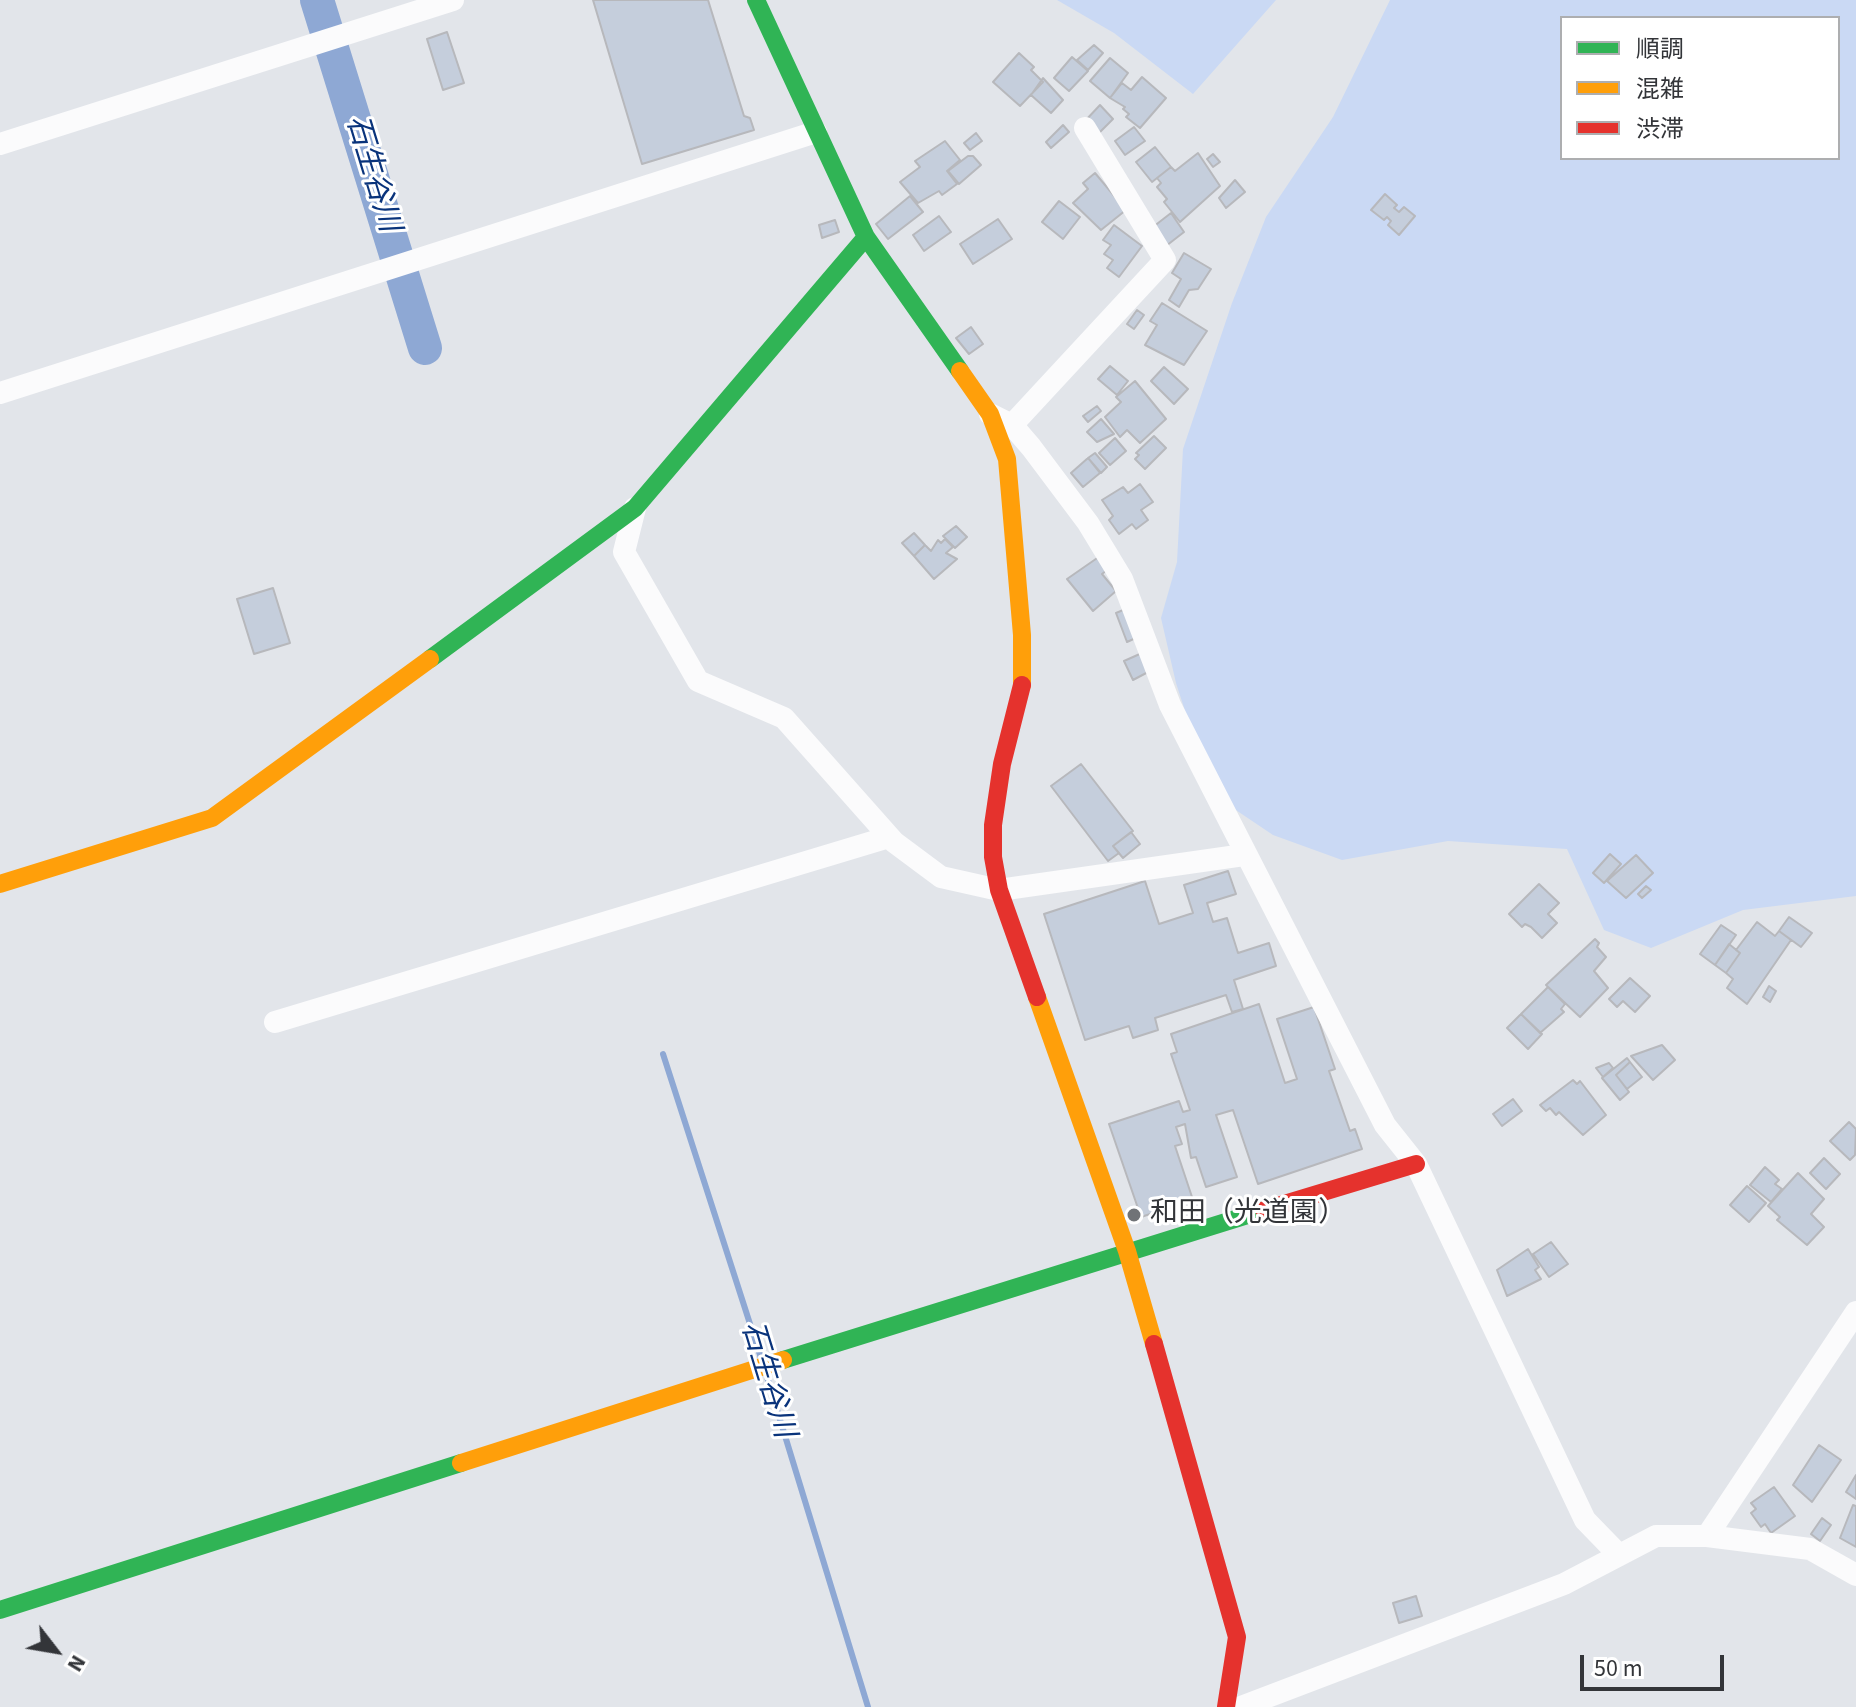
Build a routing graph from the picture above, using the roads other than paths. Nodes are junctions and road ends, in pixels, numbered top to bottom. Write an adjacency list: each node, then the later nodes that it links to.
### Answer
1 (453, 0): 5 (street)
2 (756, 0): 4 (street)
3 (1085, 128): 9 (street)
4 (816, 132): 6 (street); 7 (street)
5 (0, 144)
6 (866, 237): 8 (street); 10 (street)
7 (0, 393)
8 (990, 414): 9 (street); 14 (street)
9 (1012, 425): 12 (street)
10 (635, 508): 11 (street); 13 (street)
11 (889, 837): 14 (street); 15 (street)
12 (1244, 855): 14 (street); 16 (street)
13 (0, 884)
14 (999, 890): 17 (street)
15 (275, 1022)
16 (1416, 1164): 17 (street); 20 (street)
17 (1127, 1251): 22 (street); 23 (street)
18 (1856, 1312): 19 (street)
19 (1707, 1536): 20 (street); 21 (street)
20 (1618, 1554): 24 (street)
21 (1856, 1575)
22 (0, 1610)
23 (1226, 1707)
24 (1241, 1707)

